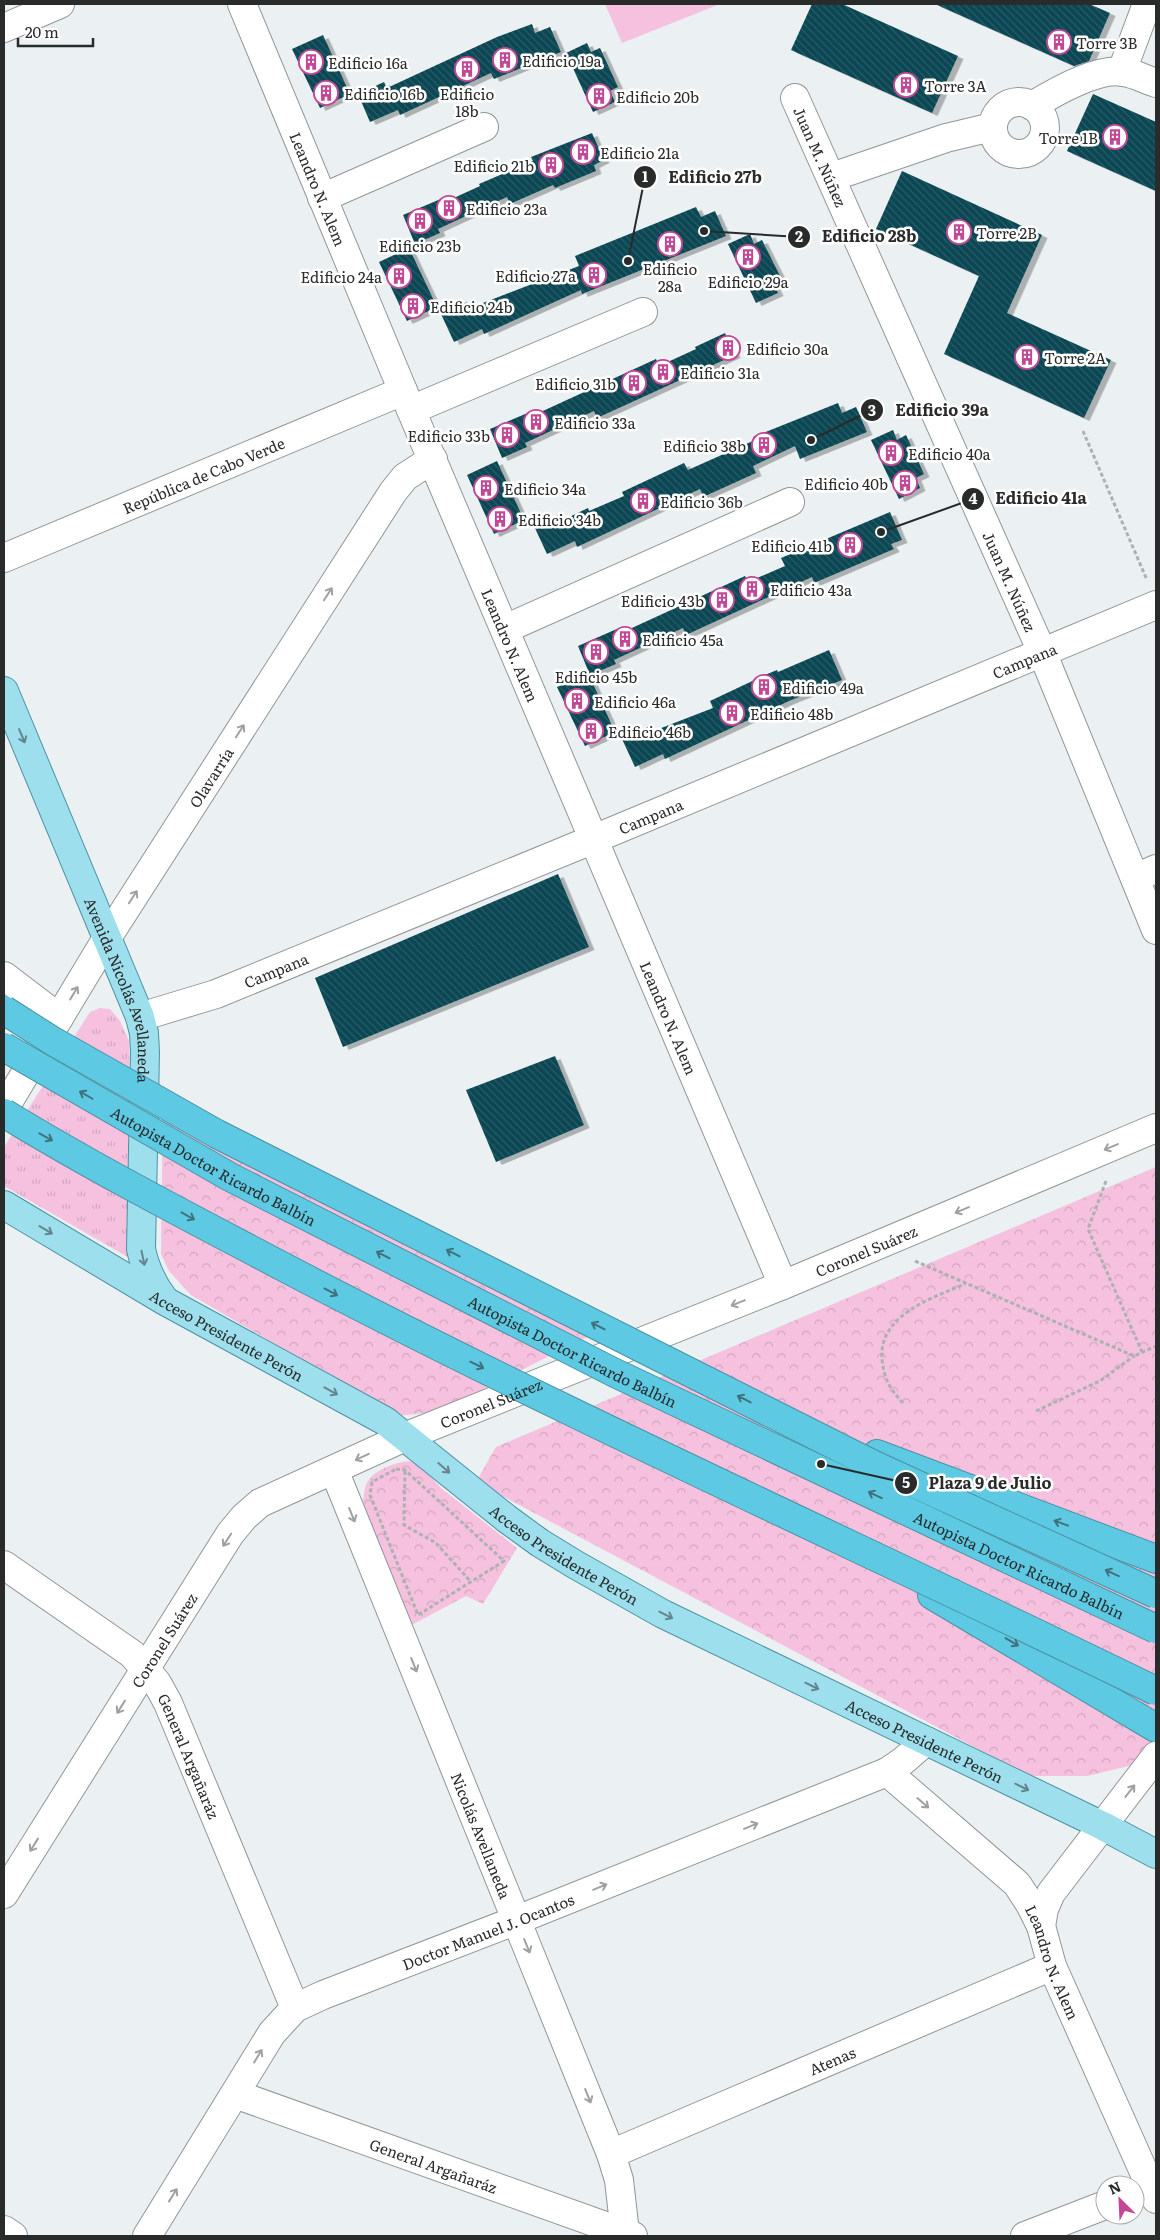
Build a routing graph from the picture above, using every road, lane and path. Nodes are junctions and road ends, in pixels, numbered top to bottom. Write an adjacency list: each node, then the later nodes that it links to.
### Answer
1 (60, 4): 4 (street)
2 (242, 4): 12 (street, Leandro N. Alem)
3 (1147, 4): 5 (street)
4 (4, 28)
5 (1122, 71): 6 (street); 8 (street)
6 (1156, 84)
7 (795, 98): 11 (street, Juan M. Núñez)
8 (1032, 106): 10 (street); 10 (street)
9 (484, 127): 12 (street)
10 (992, 127): 11 (street)
11 (832, 177): 21 (street, Juan M. Núñez)
12 (322, 198): 14 (street, Leandro N. Alem)
13 (644, 312): 14 (street, República de Cabo Verde)
14 (407, 400): 16 (street, Leandro N. Alem); 18 (street, República de Cabo Verde)
15 (1083, 431): 19 (path)
16 (432, 459): 20 (street, Leandro N. Alem); 26 (street, Olavarría, one-way to 16)
17 (790, 502): 20 (street)
18 (4, 558)
19 (1152, 594): 21 (street, Campana)
20 (505, 629): 23 (street, Leandro N. Alem)
21 (1042, 652): 23 (street, Campana); 24 (street, Juan M. Núñez)
22 (4, 691): 26 (main road, Avenida Nicolás Avellaneda, one-way to 26)
23 (594, 839): 29 (street, Campana); 38 (street, Leandro N. Alem)
24 (1146, 873): 25 (street, Juan M. Núñez)
25 (1156, 930)
26 (107, 938): 29 (main road, Avenida Nicolás Avellaneda); 30 (street, Olavarría, one-way to 26)
27 (4, 976): 30 (street)
28 (4, 1010): 45 (highway, one-way to 28, bridge)
29 (140, 1017): 39 (main road, Avenida Nicolás Avellaneda, one-way to 39)
30 (60, 1018): 32 (street, Olavarría)
31 (4, 1047): 54 (highway, Autopista Doctor Ricardo Balbín, one-way to 31, bridge)
32 (4, 1111): 49 (highway, one-way to 49, bridge)
33 (1156, 1128): 38 (street, Coronel Suárez, one-way to 38)
34 (1106, 1181): 41 (path)
35 (4, 1205): 39 (main road, Acceso Presidente Perón, one-way to 39)
36 (915, 1261): 37 (path)
37 (966, 1284): 42 (path); 43 (path)
38 (784, 1285): 46 (street, Coronel Suárez, one-way to 46)
39 (165, 1302): 46 (main road, Acceso Presidente Perón, one-way to 46)
40 (1156, 1346): 41 (path)
41 (1142, 1352): 42 (path)
42 (1134, 1356): 44 (path)
43 (902, 1403)
44 (1036, 1411)
45 (782, 1418): 50 (highway, one-way to 45, bridge); 53 (highway, one-way to 45, bridge)
46 (407, 1436): 47 (street, Coronel Suárez, one-way to 47); 58 (main road, Acceso Presidente Perón, one-way to 58)
47 (334, 1470): 55 (street, Coronel Suárez, one-way to 55); 64 (street, Nicolás Avellaneda, one-way to 64)
48 (405, 1470): 52 (path); 52 (path); 52 (path)
49 (849, 1546): 56 (highway, bridge); 57 (highway, one-way to 57, bridge)
50 (1156, 1558)
51 (4, 1565): 55 (street, General Argañaráz)
52 (471, 1582)
53 (1156, 1594)
54 (1156, 1629)
55 (146, 1668): 63 (street, Coronel Suárez, one-way to 63); 67 (street, General Argañaráz)
56 (1156, 1691)
57 (1156, 1728)
58 (926, 1741): 60 (street, Doctor Manuel J. Ocantos); 61 (main road, Acceso Presidente Perón, one-way to 61)
59 (1156, 1756): 61 (street, one-way to 59)
60 (887, 1772): 64 (street, Doctor Manuel J. Ocantos, one-way to 60); 65 (street, Leandro N. Alem, one-way to 65)
61 (1103, 1826): 62 (main road, Acceso Presidente Perón); 65 (street)
62 (1156, 1854)
63 (4, 1894)
64 (517, 1920): 67 (street, Doctor Manuel J. Ocantos); 69 (street, Nicolás Avellaneda, one-way to 69)
65 (1041, 1926): 66 (street, Leandro N. Alem)
66 (1052, 1966): 69 (street, Atenas); 70 (street, Leandro N. Alem)
67 (295, 2008): 68 (street, Doctor Manuel J. Ocantos, one-way to 67)
68 (235, 2094): 73 (street, General Argañaráz); 75 (street, Doctor Manuel J. Ocantos, one-way to 68)
69 (611, 2154): 73 (street, Nicolás Avellaneda)
70 (1150, 2191)
71 (1095, 2209): 76 (street)
72 (4, 2230): 74 (street)
73 (629, 2235)
74 (13, 2236)
75 (147, 2236)
76 (1025, 2236)

